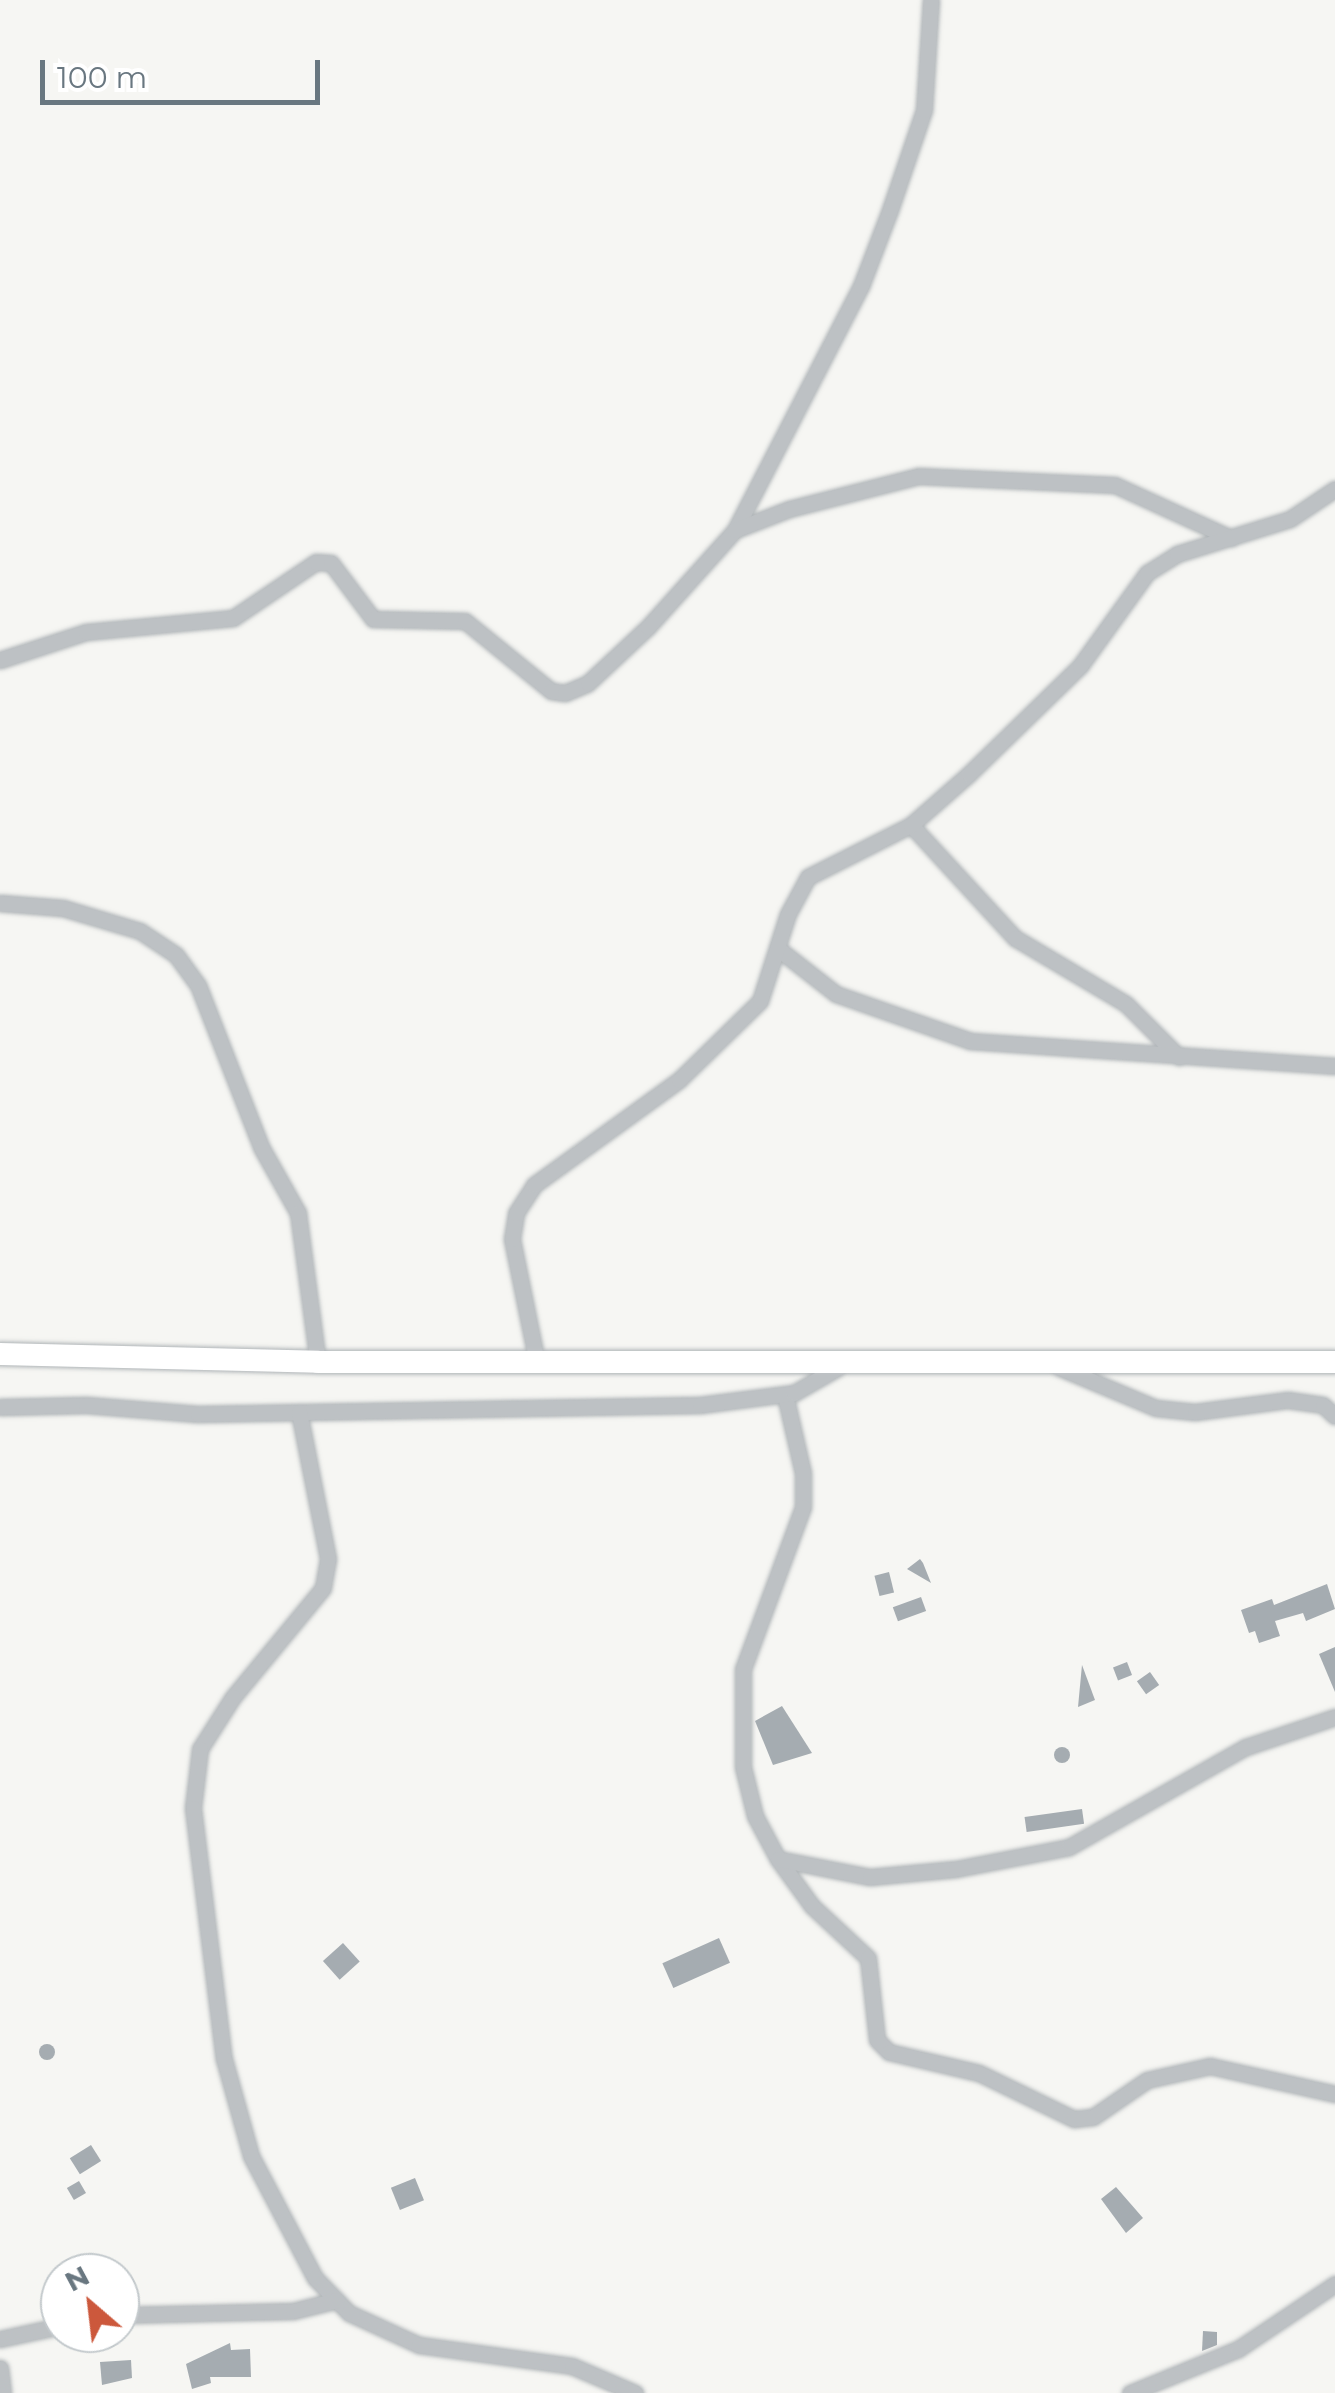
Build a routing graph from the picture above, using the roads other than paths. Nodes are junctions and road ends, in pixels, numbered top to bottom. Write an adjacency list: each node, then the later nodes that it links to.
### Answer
1 (931, 0): 3 (street)
2 (1335, 489): 4 (street)
3 (735, 530): 4 (street); 5 (street)
4 (1231, 538): 6 (street)
5 (0, 660)
6 (911, 826): 8 (street); 9 (street)
7 (0, 903): 12 (street)
8 (781, 951): 9 (street); 13 (street)
9 (1179, 1057): 10 (street)
10 (1335, 1066)
11 (0, 1354): 12 (main road)
12 (318, 1362): 13 (main road)
13 (537, 1362): 14 (main road)
14 (848, 1362): 16 (main road); 17 (street)
15 (1335, 1362): 16 (main road)
16 (1056, 1366): 20 (street)
17 (785, 1395): 19 (street); 22 (street)
18 (0, 1407): 19 (street)
19 (299, 1412): 25 (street)
20 (1335, 1416)
21 (1335, 1717): 22 (street)
22 (778, 1860): 23 (street)
23 (1335, 2094)
24 (1335, 2284): 32 (street)
25 (336, 2300): 26 (street); 31 (street)
26 (140, 2316)
27 (40, 2330): 28 (street)
28 (0, 2339)
29 (0, 2368): 30 (street)
30 (3, 2393)
31 (635, 2393)
32 (1130, 2393)

